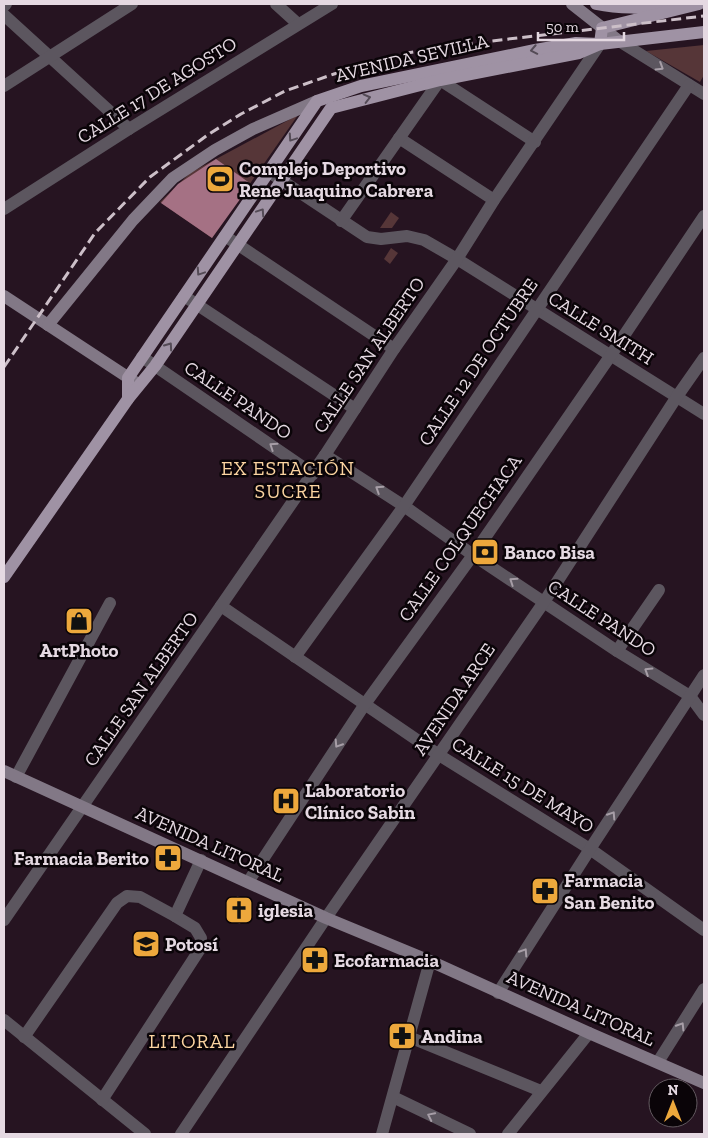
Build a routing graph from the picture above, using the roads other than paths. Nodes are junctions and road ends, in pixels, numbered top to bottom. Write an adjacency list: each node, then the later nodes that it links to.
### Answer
1 (132, 4): 14 (street)
2 (276, 4): 9 (street)
3 (332, 4): 9 (street, CALLE 17 DE AGOSTO)
4 (572, 4): 10 (main road)
5 (596, 4): 6 (main road)
6 (688, 4)
7 (699, 4): 10 (main road)
8 (4, 15): 14 (street)
9 (298, 24): 20 (street, CALLE 17 DE AGOSTO)
10 (602, 28): 12 (main road); 13 (main road, CALLE SAN ALBERTO)
11 (704, 32): 12 (main road, AVENIDA SEVILLA)
12 (619, 41): 13 (main road, AVENIDA SEVILLA); 16 (street, one-way to 16)
13 (600, 44): 15 (main road, AVENIDA SEVILLA); 19 (main road, AVENIDA SEVILLA, one-way to 19); 22 (street, CALLE SAN ALBERTO)
14 (50, 57): 17 (street); 20 (street)
15 (440, 80): 21 (street); 22 (street); 24 (main road, AVENIDA SEVILLA, one-way to 15)
16 (689, 85): 18 (street); 35 (street, CALLE 12 DE OCTUBRE)
17 (4, 86)
18 (704, 94)
19 (318, 101): 23 (main road, AVENIDA SEVILLA, one-way to 23); 36 (main road)
20 (129, 129): 26 (street, CALLE 17 DE AGOSTO)
21 (399, 138): 25 (street); 28 (street)
22 (534, 142): 25 (street, CALLE SAN ALBERTO)
23 (269, 172): 24 (street, CALLE SMITH); 29 (main road, AVENIDA SEVILLA)
24 (282, 180): 28 (street, CALLE SMITH); 30 (main road, AVENIDA SEVILLA, one-way to 24)
25 (494, 200): 31 (street, CALLE SAN ALBERTO)
26 (4, 209)
27 (704, 216): 38 (street, CALLE COLQUECHACA)
28 (341, 221): 31 (street, CALLE SMITH)
29 (225, 236): 30 (street); 33 (main road, AVENIDA SEVILLA, one-way to 33)
30 (238, 246): 34 (main road, AVENIDA SEVILLA); 37 (street)
31 (457, 259): 35 (street, CALLE SMITH); 37 (street, CALLE SAN ALBERTO)
32 (4, 296): 36 (main road)
33 (184, 296): 34 (street); 39 (main road, AVENIDA SEVILLA)
34 (198, 305): 41 (main road, AVENIDA SEVILLA, one-way to 34); 46 (street)
35 (536, 310): 38 (street, CALLE SMITH); 50 (street, CALLE 12 DE OCTUBRE)
36 (48, 325): 42 (main road)
37 (394, 349): 46 (street, CALLE SAN ALBERTO)
38 (611, 355): 44 (street, CALLE SMITH); 51 (street, CALLE COLQUECHACA)
39 (142, 357): 41 (street, CALLE PANDO); 42 (main road, AVENIDA SEVILLA)
40 (704, 358): 44 (street, AVENIDA ARCE)
41 (155, 366): 43 (main road, AVENIDA SEVILLA); 49 (street, CALLE PANDO, one-way to 41)
42 (128, 378): 43 (main road); 45 (main road)
43 (140, 385): 45 (main road, AVENIDA SEVILLA)
44 (676, 398): 47 (street, CALLE SMITH); 54 (street, AVENIDA ARCE)
45 (128, 399): 52 (main road, AVENIDA SEVILLA)
46 (355, 409): 48 (street, CALLE SAN ALBERTO)
47 (704, 414)
48 (325, 455): 49 (street, CALLE SAN ALBERTO); 50 (street, CALLE PANDO, one-way to 48)
49 (313, 474): 56 (street, CALLE SAN ALBERTO)
50 (404, 506): 51 (street, CALLE PANDO); 58 (street, CALLE 12 DE OCTUBRE)
51 (473, 555): 54 (street, CALLE PANDO, one-way to 51); 62 (street, CALLE COLQUECHACA)
52 (4, 578)
53 (659, 590): 57 (street)
54 (544, 602): 57 (street, CALLE PANDO); 64 (street, AVENIDA ARCE)
55 (110, 604): 66 (street)
56 (221, 606): 58 (street, CALLE 15 DE MAYO); 67 (street, CALLE SAN ALBERTO)
57 (617, 651): 60 (street, CALLE PANDO, one-way to 57)
58 (295, 657): 62 (street, CALLE 15 DE MAYO)
59 (704, 674): 60 (street)
60 (690, 696): 61 (street); 63 (street, CALLE PANDO); 68 (street, one-way to 60)
61 (704, 703)
62 (365, 704): 64 (street, CALLE 15 DE MAYO); 70 (street, CALLE COLQUECHACA, one-way to 70)
63 (704, 715)
64 (439, 755): 68 (street, CALLE 15 DE MAYO); 72 (street, AVENIDA ARCE)
65 (4, 771): 66 (main road, AVENIDA LITORAL)
66 (16, 777): 67 (main road, AVENIDA LITORAL)
67 (82, 807): 69 (main road, AVENIDA LITORAL); 73 (street, CALLE SAN ALBERTO)
68 (590, 849): 74 (street, CALLE 15 DE MAYO); 77 (street, one-way to 68)
69 (201, 860): 70 (main road, AVENIDA LITORAL); 71 (street)
70 (248, 882): 72 (main road, AVENIDA LITORAL)
71 (174, 916): 80 (street); 86 (street)
72 (326, 918): 75 (main road, AVENIDA LITORAL); 88 (street, AVENIDA ARCE)
73 (4, 920)
74 (704, 930)
75 (430, 961): 77 (main road, AVENIDA LITORAL); 81 (street)
76 (704, 989): 82 (street, one-way to 76)
77 (498, 993): 79 (main road, AVENIDA LITORAL)
78 (4, 1020): 80 (street)
79 (589, 1033): 82 (main road, AVENIDA LITORAL); 84 (street)
80 (24, 1036): 86 (street)
81 (409, 1037): 84 (street); 85 (street)
82 (658, 1062): 83 (main road, AVENIDA LITORAL)
83 (704, 1083)
84 (541, 1091): 91 (street)
85 (393, 1097): 89 (street); 90 (street, one-way to 85)
86 (102, 1100): 87 (street)
87 (145, 1134)
88 (181, 1134)
89 (382, 1134)
90 (470, 1134)
91 (508, 1134)

